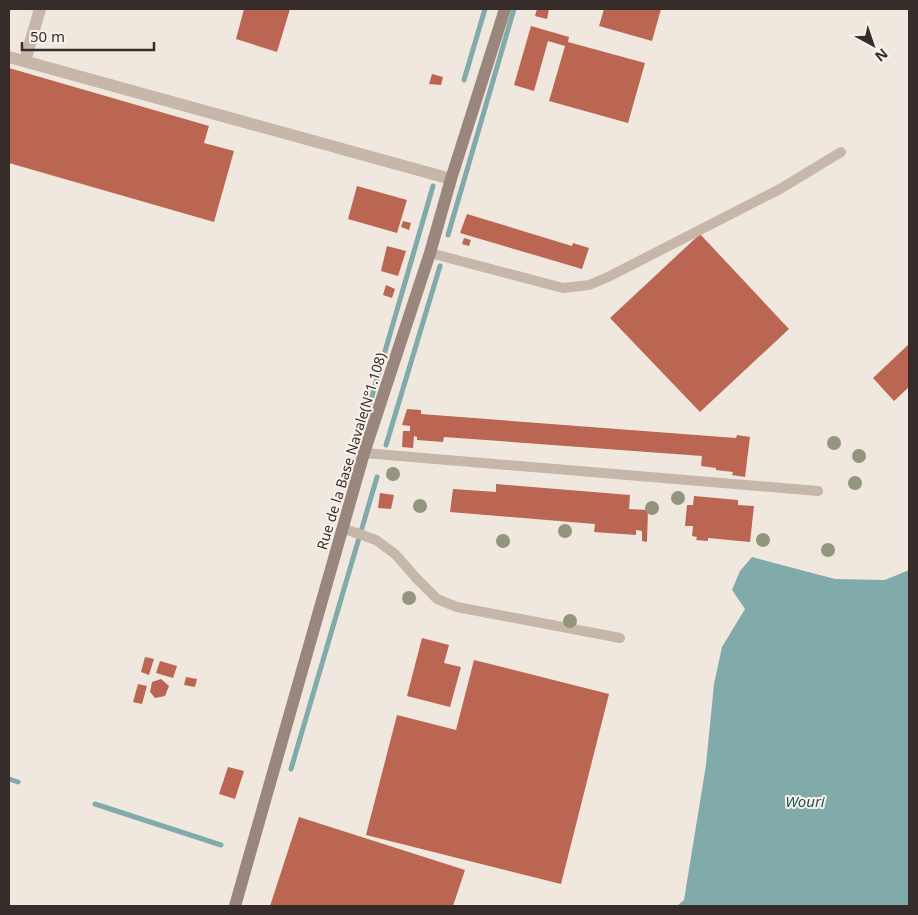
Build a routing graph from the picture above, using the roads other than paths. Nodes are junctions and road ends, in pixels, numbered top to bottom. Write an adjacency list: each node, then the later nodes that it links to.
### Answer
1 (40, 9): 4 (street)
2 (505, 9): 6 (main road, Rue de la Base Navale(N°1.108))
3 (9, 56): 4 (street)
4 (25, 61): 6 (street)
5 (841, 152): 7 (lane)
6 (451, 179): 7 (main road, Rue de la Base Navale(N°1.108))
7 (430, 253): 8 (main road, Rue de la Base Navale(N°1.108))
8 (364, 453): 9 (lane); 10 (main road, Rue de la Base Navale(N°1.108))
9 (818, 491)
10 (342, 528): 11 (lane); 12 (main road, Rue de la Base Navale(N°1.108))
11 (620, 638)
12 (236, 906)

